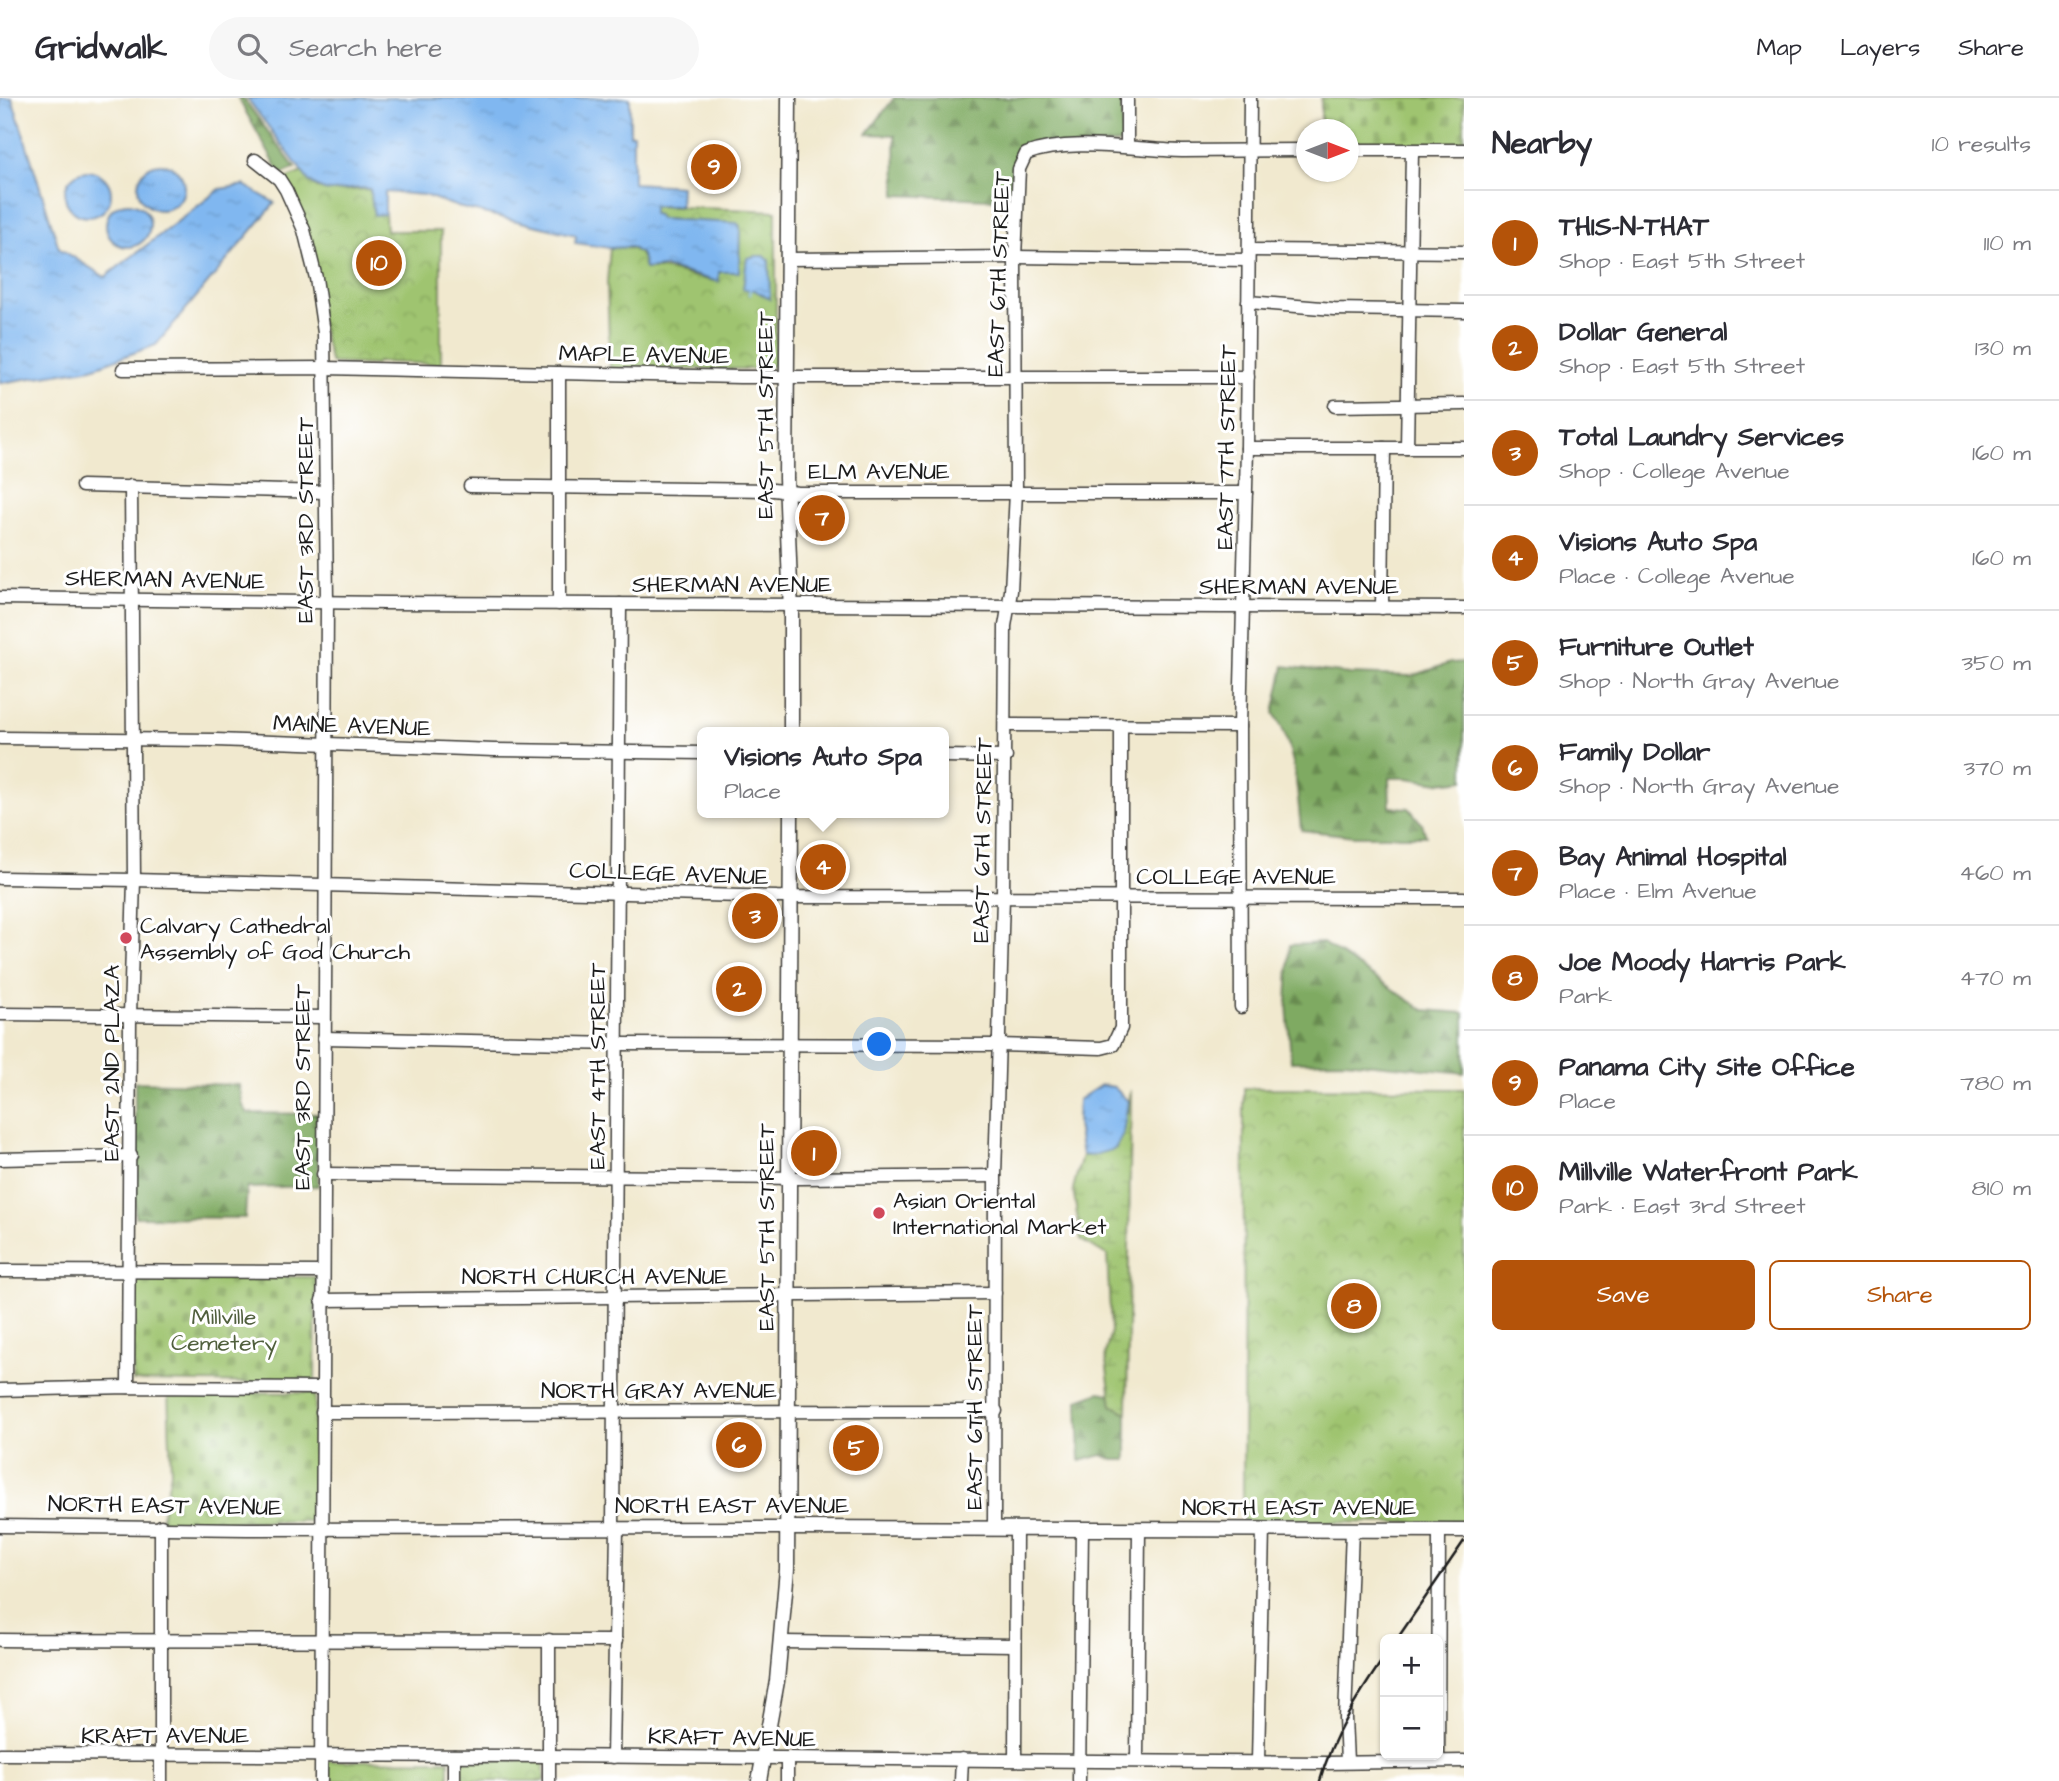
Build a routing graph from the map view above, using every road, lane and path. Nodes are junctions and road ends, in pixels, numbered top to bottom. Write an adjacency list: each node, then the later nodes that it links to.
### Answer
1 (789, 98): 15 (main road, EAST 5TH STREET)
2 (1127, 98): 4 (street)
3 (1250, 98): 5 (street, EAST 7TH STREET)
4 (1127, 147): 5 (street); 14 (street, EAST 6TH STREET)
5 (1249, 150): 6 (street); 13 (street, EAST 7TH STREET)
6 (1296, 150)
7 (1359, 150): 9 (street)
8 (1464, 150): 9 (street)
9 (1412, 151): 11 (street)
10 (256, 160): 19 (street, EAST 3RD STREET)
11 (1411, 251): 12 (street); 13 (street); 17 (street)
12 (1464, 252)
13 (1249, 255): 14 (street); 16 (street, EAST 7TH STREET)
14 (1015, 257): 15 (street); 23 (street, EAST 6TH STREET)
15 (787, 259): 22 (main road, EAST 5TH STREET)
16 (1248, 302): 17 (street); 24 (street, EAST 7TH STREET)
17 (1410, 311): 18 (street); 27 (street)
18 (1464, 311)
19 (325, 368): 20 (street, MAPLE AVENUE); 21 (street, MAPLE AVENUE); 37 (street, EAST 3RD STREET)
20 (123, 369)
21 (559, 373): 22 (street, MAPLE AVENUE); 35 (street)
22 (786, 376): 23 (street, MAPLE AVENUE); 36 (main road, EAST 5TH STREET)
23 (1014, 376): 24 (street, MAPLE AVENUE); 38 (street, EAST 6TH STREET)
24 (1248, 377): 28 (street, EAST 7TH STREET)
25 (1464, 404): 27 (street)
26 (1335, 406): 27 (street)
27 (1409, 406): 30 (street)
28 (1247, 448): 29 (street); 39 (street, EAST 7TH STREET)
29 (1384, 448): 30 (street); 48 (street)
30 (1407, 448): 31 (street)
31 (1464, 448)
32 (82, 486): 33 (street)
33 (131, 486): 37 (street); 41 (street, EAST 2ND PLAZA)
34 (470, 486): 35 (street, ELM AVENUE)
35 (558, 487): 36 (street, ELM AVENUE); 43 (street)
36 (786, 491): 38 (street, ELM AVENUE); 45 (main road, EAST 5TH STREET)
37 (326, 492): 42 (street, EAST 3RD STREET)
38 (1016, 492): 39 (street, ELM AVENUE); 46 (street, EAST 6TH STREET)
39 (1246, 493): 47 (street, EAST 7TH STREET)
40 (0, 598): 41 (street, SHERMAN AVENUE)
41 (132, 599): 42 (street, SHERMAN AVENUE); 55 (street, EAST 2ND PLAZA)
42 (327, 602): 43 (street, SHERMAN AVENUE); 56 (street, EAST 3RD STREET)
43 (559, 604): 44 (street, SHERMAN AVENUE)
44 (620, 604): 45 (street, SHERMAN AVENUE); 57 (street, EAST 4TH STREET)
45 (791, 605): 46 (street, SHERMAN AVENUE); 53 (main road, EAST 5TH STREET)
46 (1008, 606): 47 (street, SHERMAN AVENUE); 50 (street, EAST 6TH STREET)
47 (1244, 607): 48 (street, SHERMAN AVENUE); 52 (street, EAST 7TH STREET)
48 (1382, 608): 49 (street, SHERMAN AVENUE)
49 (1464, 608)
50 (1005, 725): 51 (street); 60 (street, EAST 6TH STREET)
51 (1121, 725): 52 (street); 68 (street)
52 (1240, 726): 69 (street, EAST 7TH STREET)
53 (791, 727)
54 (0, 738): 55 (street, MAINE AVENUE)
55 (134, 740): 56 (street, MAINE AVENUE); 63 (street, EAST 2ND PLAZA)
56 (326, 746): 57 (street, MAINE AVENUE); 64 (street, EAST 3RD STREET)
57 (618, 751): 58 (street, MAINE AVENUE); 65 (street, EAST 4TH STREET)
58 (697, 753)
59 (949, 756): 60 (street)
60 (1006, 757): 67 (street, EAST 6TH STREET)
61 (791, 818): 66 (main road, EAST 5TH STREET)
62 (0, 878): 63 (street, COLLEGE AVENUE)
63 (134, 880): 64 (street, COLLEGE AVENUE); 73 (street, EAST 2ND PLAZA)
64 (325, 885): 65 (street, COLLEGE AVENUE); 74 (street, EAST 3RD STREET)
65 (620, 893): 66 (street, COLLEGE AVENUE); 76 (street, EAST 4TH STREET)
66 (791, 897): 67 (street, COLLEGE AVENUE); 77 (main road, EAST 5TH STREET)
67 (1003, 897): 68 (street, COLLEGE AVENUE); 78 (street, EAST 6TH STREET)
68 (1122, 897): 69 (street, COLLEGE AVENUE); 78 (street)
69 (1240, 897): 70 (street, COLLEGE AVENUE); 71 (street, EAST 7TH STREET)
70 (1464, 898)
71 (1241, 1007)
72 (0, 1014): 73 (street)
73 (130, 1015): 74 (street); 79 (street, EAST 2ND PLAZA)
74 (324, 1017): 75 (street, EAST 3RD STREET)
75 (324, 1038): 76 (street); 81 (street, EAST 3RD STREET)
76 (617, 1044): 77 (street); 82 (street, EAST 4TH STREET)
77 (790, 1044): 78 (street); 84 (main road, EAST 5TH STREET)
78 (998, 1045): 83 (street, EAST 6TH STREET)
79 (131, 1156): 80 (street); 86 (street, EAST 2ND PLAZA)
80 (0, 1159)
81 (323, 1174): 82 (street); 87 (street, EAST 3RD STREET)
82 (618, 1175): 84 (street); 90 (street, EAST 4TH STREET)
83 (995, 1176): 84 (street); 88 (street, EAST 6TH STREET)
84 (789, 1178): 89 (main road, EAST 5TH STREET)
85 (0, 1271): 86 (street)
86 (130, 1271): 87 (street); 92 (street, EAST 2ND PLAZA)
87 (322, 1272): 91 (street, EAST 3RD STREET)
88 (995, 1293): 89 (street, NORTH CHURCH AVENUE); 97 (street, EAST 6TH STREET)
89 (789, 1295): 90 (street, NORTH CHURCH AVENUE); 96 (main road, EAST 5TH STREET)
90 (616, 1296): 91 (street, NORTH CHURCH AVENUE); 95 (street, EAST 4TH STREET)
91 (322, 1300): 93 (street, EAST 3RD STREET)
92 (128, 1387): 93 (street); 94 (street)
93 (322, 1388): 98 (street, EAST 3RD STREET)
94 (0, 1390)
95 (616, 1411): 96 (street, NORTH GRAY AVENUE); 98 (street, NORTH GRAY AVENUE); 102 (street, EAST 4TH STREET)
96 (788, 1411): 97 (street, NORTH GRAY AVENUE); 103 (main road, EAST 5TH STREET)
97 (996, 1411): 104 (street, EAST 6TH STREET)
98 (321, 1412): 101 (street, EAST 3RD STREET)
99 (0, 1526): 100 (street, NORTH EAST AVENUE)
100 (161, 1526): 101 (street, NORTH EAST AVENUE); 115 (street)
101 (321, 1528): 102 (street, NORTH EAST AVENUE); 113 (street, EAST 3RD STREET)
102 (615, 1528): 103 (street, NORTH EAST AVENUE); 116 (street, EAST 4TH STREET)
103 (788, 1528): 104 (main road, NORTH EAST AVENUE); 117 (main road, EAST 5TH STREET)
104 (994, 1528): 105 (main road, NORTH EAST AVENUE)
105 (1016, 1528): 106 (main road, NORTH EAST AVENUE); 118 (street)
106 (1082, 1529): 107 (main road, NORTH EAST AVENUE); 129 (street)
107 (1139, 1529): 108 (main road, NORTH EAST AVENUE); 130 (street)
108 (1263, 1529): 109 (main road, NORTH EAST AVENUE); 131 (street)
109 (1352, 1530): 110 (main road, NORTH EAST AVENUE); 132 (street)
110 (1440, 1530): 111 (main road, NORTH EAST AVENUE); 133 (street)
111 (1464, 1530)
112 (0, 1640): 115 (street)
113 (321, 1640): 114 (street); 115 (street); 123 (street, EAST 3RD STREET)
114 (549, 1640): 116 (street); 122 (street)
115 (162, 1641): 120 (street)
116 (616, 1641): 124 (street, EAST 4TH STREET)
117 (783, 1642): 118 (street); 125 (main road, EAST 5TH STREET)
118 (1014, 1645): 128 (street)
119 (0, 1754): 120 (street, KRAFT AVENUE)
120 (161, 1756): 123 (street, KRAFT AVENUE); 135 (street)
121 (454, 1756): 122 (street, KRAFT AVENUE); 123 (street, KRAFT AVENUE); 137 (street)
122 (549, 1756): 124 (street, KRAFT AVENUE); 138 (street)
123 (321, 1757): 136 (street, EAST 3RD STREET)
124 (613, 1757): 125 (street, KRAFT AVENUE)
125 (764, 1759): 126 (street, KRAFT AVENUE); 139 (main road, EAST 5TH STREET)
126 (787, 1759): 127 (street, KRAFT AVENUE); 140 (street)
127 (962, 1759): 128 (street, KRAFT AVENUE); 141 (street)
128 (1015, 1760): 129 (street, KRAFT AVENUE)
129 (1080, 1760): 130 (street, KRAFT AVENUE); 142 (street)
130 (1137, 1760): 131 (street, KRAFT AVENUE)
131 (1258, 1761): 132 (street, KRAFT AVENUE)
132 (1347, 1761): 133 (street, KRAFT AVENUE)
133 (1438, 1761): 134 (street, KRAFT AVENUE)
134 (1464, 1761)
135 (161, 1781)
136 (321, 1781)
137 (454, 1781)
138 (549, 1781)
139 (759, 1781)
140 (787, 1781)
141 (961, 1781)
142 (1079, 1781)

